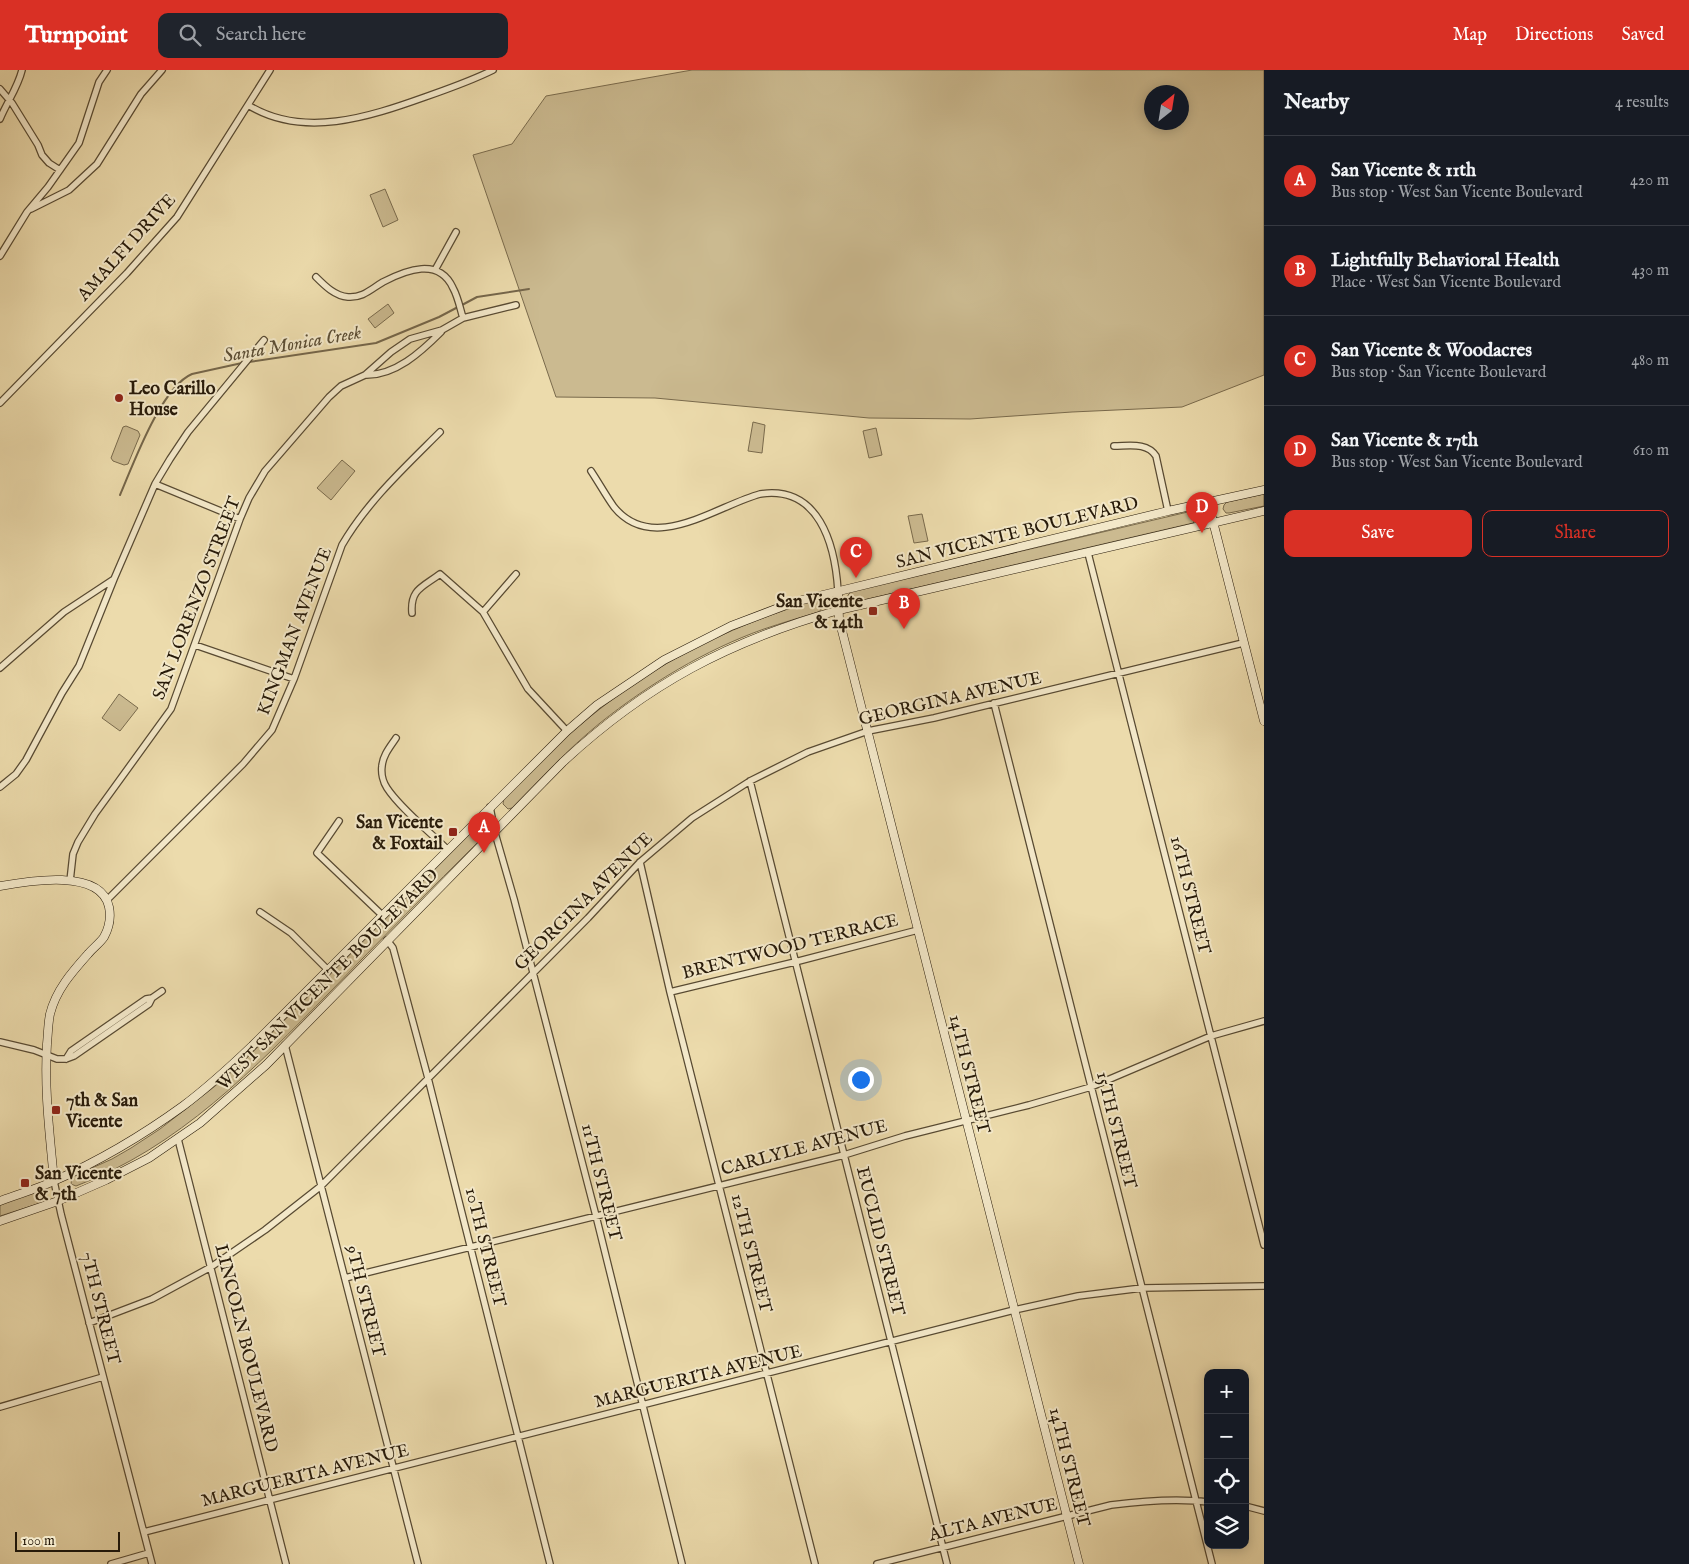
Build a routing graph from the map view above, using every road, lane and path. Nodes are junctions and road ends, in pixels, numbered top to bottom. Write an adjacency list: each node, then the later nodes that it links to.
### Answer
1 (22, 70): 7 (street)
2 (107, 70): 10 (street)
3 (162, 70): 11 (street)
4 (270, 70): 8 (street, AMALFI DRIVE)
5 (493, 70): 8 (street)
6 (0, 88): 7 (street)
7 (9, 98): 9 (street); 10 (street)
8 (248, 105): 21 (street, AMALFI DRIVE)
9 (0, 119)
10 (60, 170): 11 (street)
11 (27, 212): 13 (street)
12 (456, 232): 14 (street)
13 (0, 256)
14 (435, 270): 15 (street); 17 (street)
15 (316, 277)
16 (516, 305): 17 (street, SAN LORENZO STREET)
17 (463, 318): 18 (street, SAN LORENZO STREET)
18 (442, 330): 20 (street, SAN LORENZO STREET); 20 (street, SAN LORENZO STREET)
19 (264, 340): 25 (street)
20 (365, 375): 30 (street, SAN LORENZO STREET)
21 (0, 403)
22 (440, 432): 43 (street, KINGMAN AVENUE)
23 (1114, 446): 28 (street)
24 (592, 471): 35 (street)
25 (155, 484): 30 (street); 34 (street)
26 (1264, 490): 27 (main road, SAN VICENTE BOULEVARD)
27 (1208, 502): 28 (main road, SAN VICENTE BOULEVARD); 31 (main road)
28 (1168, 511): 35 (main road, SAN VICENTE BOULEVARD)
29 (1264, 511): 31 (main road, WEST SAN VICENTE BOULEVARD)
30 (240, 520): 40 (street, SAN LORENZO STREET)
31 (1213, 523): 32 (main road, WEST SAN VICENTE BOULEVARD); 39 (main road)
32 (1088, 552): 36 (main road, WEST SAN VICENTE BOULEVARD); 42 (street, 16TH STREET)
33 (516, 574): 37 (street)
34 (114, 579): 41 (street); 50 (street)
35 (838, 591): 36 (main road, 14TH STREET); 46 (main road, SAN VICENTE BOULEVARD)
36 (839, 610): 47 (main road, 14TH STREET); 53 (main road, WEST SAN VICENTE BOULEVARD)
37 (483, 612): 38 (street); 46 (street)
38 (412, 613)
39 (1244, 643): 42 (street, GEORGINA AVENUE); 45 (main road)
40 (195, 645): 43 (street); 56 (street, SAN LORENZO STREET)
41 (0, 668)
42 (1119, 674): 44 (street, GEORGINA AVENUE); 69 (street, 16TH STREET)
43 (294, 679): 58 (street, KINGMAN AVENUE)
44 (994, 703): 47 (street, GEORGINA AVENUE); 74 (street, 15TH STREET)
45 (1264, 721)
46 (567, 731): 51 (main road, SAN VICENTE BOULEVARD)
47 (868, 731): 49 (street, GEORGINA AVENUE); 61 (main road, 14TH STREET)
48 (396, 738): 54 (street)
49 (750, 781): 55 (street, GEORGINA AVENUE); 63 (street, EUCLID STREET)
50 (0, 787)
51 (490, 807): 53 (street, 11TH STREET); 54 (main road, SAN VICENTE BOULEVARD)
52 (339, 821): 60 (street)
53 (495, 833): 62 (main road, WEST SAN VICENTE BOULEVARD); 65 (street, 11TH STREET)
54 (448, 850): 60 (main road, SAN VICENTE BOULEVARD)
55 (640, 862): 65 (street, GEORGINA AVENUE); 67 (street, 12TH STREET)
56 (70, 881): 57 (main road); 58 (main road)
57 (0, 886)
58 (107, 900): 72 (main road, 7TH STREET)
59 (260, 912): 64 (street)
60 (382, 916): 64 (main road, SAN VICENTE BOULEVARD)
61 (918, 930): 63 (street, BRENTWOOD TERRACE); 75 (main road, 14TH STREET)
62 (387, 940): 71 (main road, WEST SAN VICENTE BOULEVARD); 73 (street, 10TH STREET)
63 (795, 962): 67 (street, BRENTWOOD TERRACE); 77 (street, EUCLID STREET)
64 (328, 970): 78 (main road, SAN VICENTE BOULEVARD)
65 (533, 972): 73 (street, GEORGINA AVENUE); 83 (street, 11TH STREET)
66 (162, 991): 72 (street)
67 (670, 992): 80 (street, 12TH STREET)
68 (1264, 1021): 69 (street, CARLYLE AVENUE)
69 (1211, 1036): 74 (street, CARLYLE AVENUE); 85 (street, 16TH STREET)
70 (0, 1042): 72 (street)
71 (285, 1045): 76 (main road, WEST SAN VICENTE BOULEVARD); 79 (street, 9TH STREET)
72 (47, 1055): 78 (main road, 7TH STREET)
73 (428, 1078): 79 (street, GEORGINA AVENUE); 86 (street, 10TH STREET)
74 (1091, 1087): 75 (street, CARLYLE AVENUE); 90 (street, 15TH STREET)
75 (966, 1121): 77 (street, CARLYLE AVENUE); 91 (main road, 14TH STREET)
76 (178, 1139): 82 (main road, WEST SAN VICENTE BOULEVARD); 87 (street, LINCOLN BOULEVARD)
77 (844, 1155): 80 (street, CARLYLE AVENUE); 93 (street, EUCLID STREET)
78 (54, 1181): 81 (main road, SAN VICENTE BOULEVARD); 82 (street, 7TH STREET)
79 (321, 1186): 87 (street, GEORGINA AVENUE); 88 (street, 9TH STREET)
80 (720, 1186): 83 (street, CARLYLE AVENUE); 94 (street, 12TH STREET)
81 (0, 1200)
82 (58, 1201): 84 (main road, WEST SAN VICENTE BOULEVARD); 92 (street, 7TH STREET)
83 (596, 1216): 86 (street, CARLYLE AVENUE); 96 (street, 11TH STREET)
84 (0, 1220)
85 (1264, 1245)
86 (471, 1247): 88 (street, CARLYLE AVENUE); 98 (street, 10TH STREET)
87 (211, 1267): 92 (street, GEORGINA AVENUE); 100 (street, LINCOLN BOULEVARD)
88 (345, 1278): 99 (street, 9TH STREET)
89 (1264, 1286): 90 (street, MARGUERITA AVENUE)
90 (1142, 1288): 91 (street, MARGUERITA AVENUE); 101 (street, 15TH STREET)
91 (1014, 1310): 93 (street, MARGUERITA AVENUE); 105 (main road, 14TH STREET)
92 (89, 1323): 95 (street, 7TH STREET)
93 (891, 1342): 94 (street, MARGUERITA AVENUE); 107 (street, EUCLID STREET)
94 (766, 1373): 96 (street, MARGUERITA AVENUE); 115 (street, 12TH STREET)
95 (103, 1377): 97 (street); 106 (street, 7TH STREET)
96 (642, 1406): 98 (street, MARGUERITA AVENUE); 114 (street, 11TH STREET)
97 (0, 1407)
98 (518, 1436): 99 (street, MARGUERITA AVENUE); 113 (street, 10TH STREET)
99 (394, 1468): 100 (street, MARGUERITA AVENUE); 112 (street, 9TH STREET)
100 (270, 1500): 106 (street, MARGUERITA AVENUE); 111 (street, LINCOLN BOULEVARD)
101 (1196, 1500): 102 (street, ALTA AVENUE); 105 (street, ALTA AVENUE); 119 (street, 15TH STREET)
102 (1204, 1501)
103 (1249, 1507): 104 (street)
104 (1264, 1511)
105 (1067, 1515): 107 (street, ALTA AVENUE); 118 (main road, 14TH STREET)
106 (144, 1532): 108 (street, 7TH STREET)
107 (943, 1547): 116 (street, ALTA AVENUE); 117 (street, EUCLID STREET)
108 (149, 1554): 109 (street); 110 (street, 7TH STREET)
109 (111, 1564)
110 (152, 1564)
111 (286, 1564)
112 (418, 1564)
113 (550, 1564)
114 (682, 1564)
115 (815, 1564)
116 (877, 1564)
117 (947, 1564)
118 (1079, 1564)
119 (1212, 1564)

